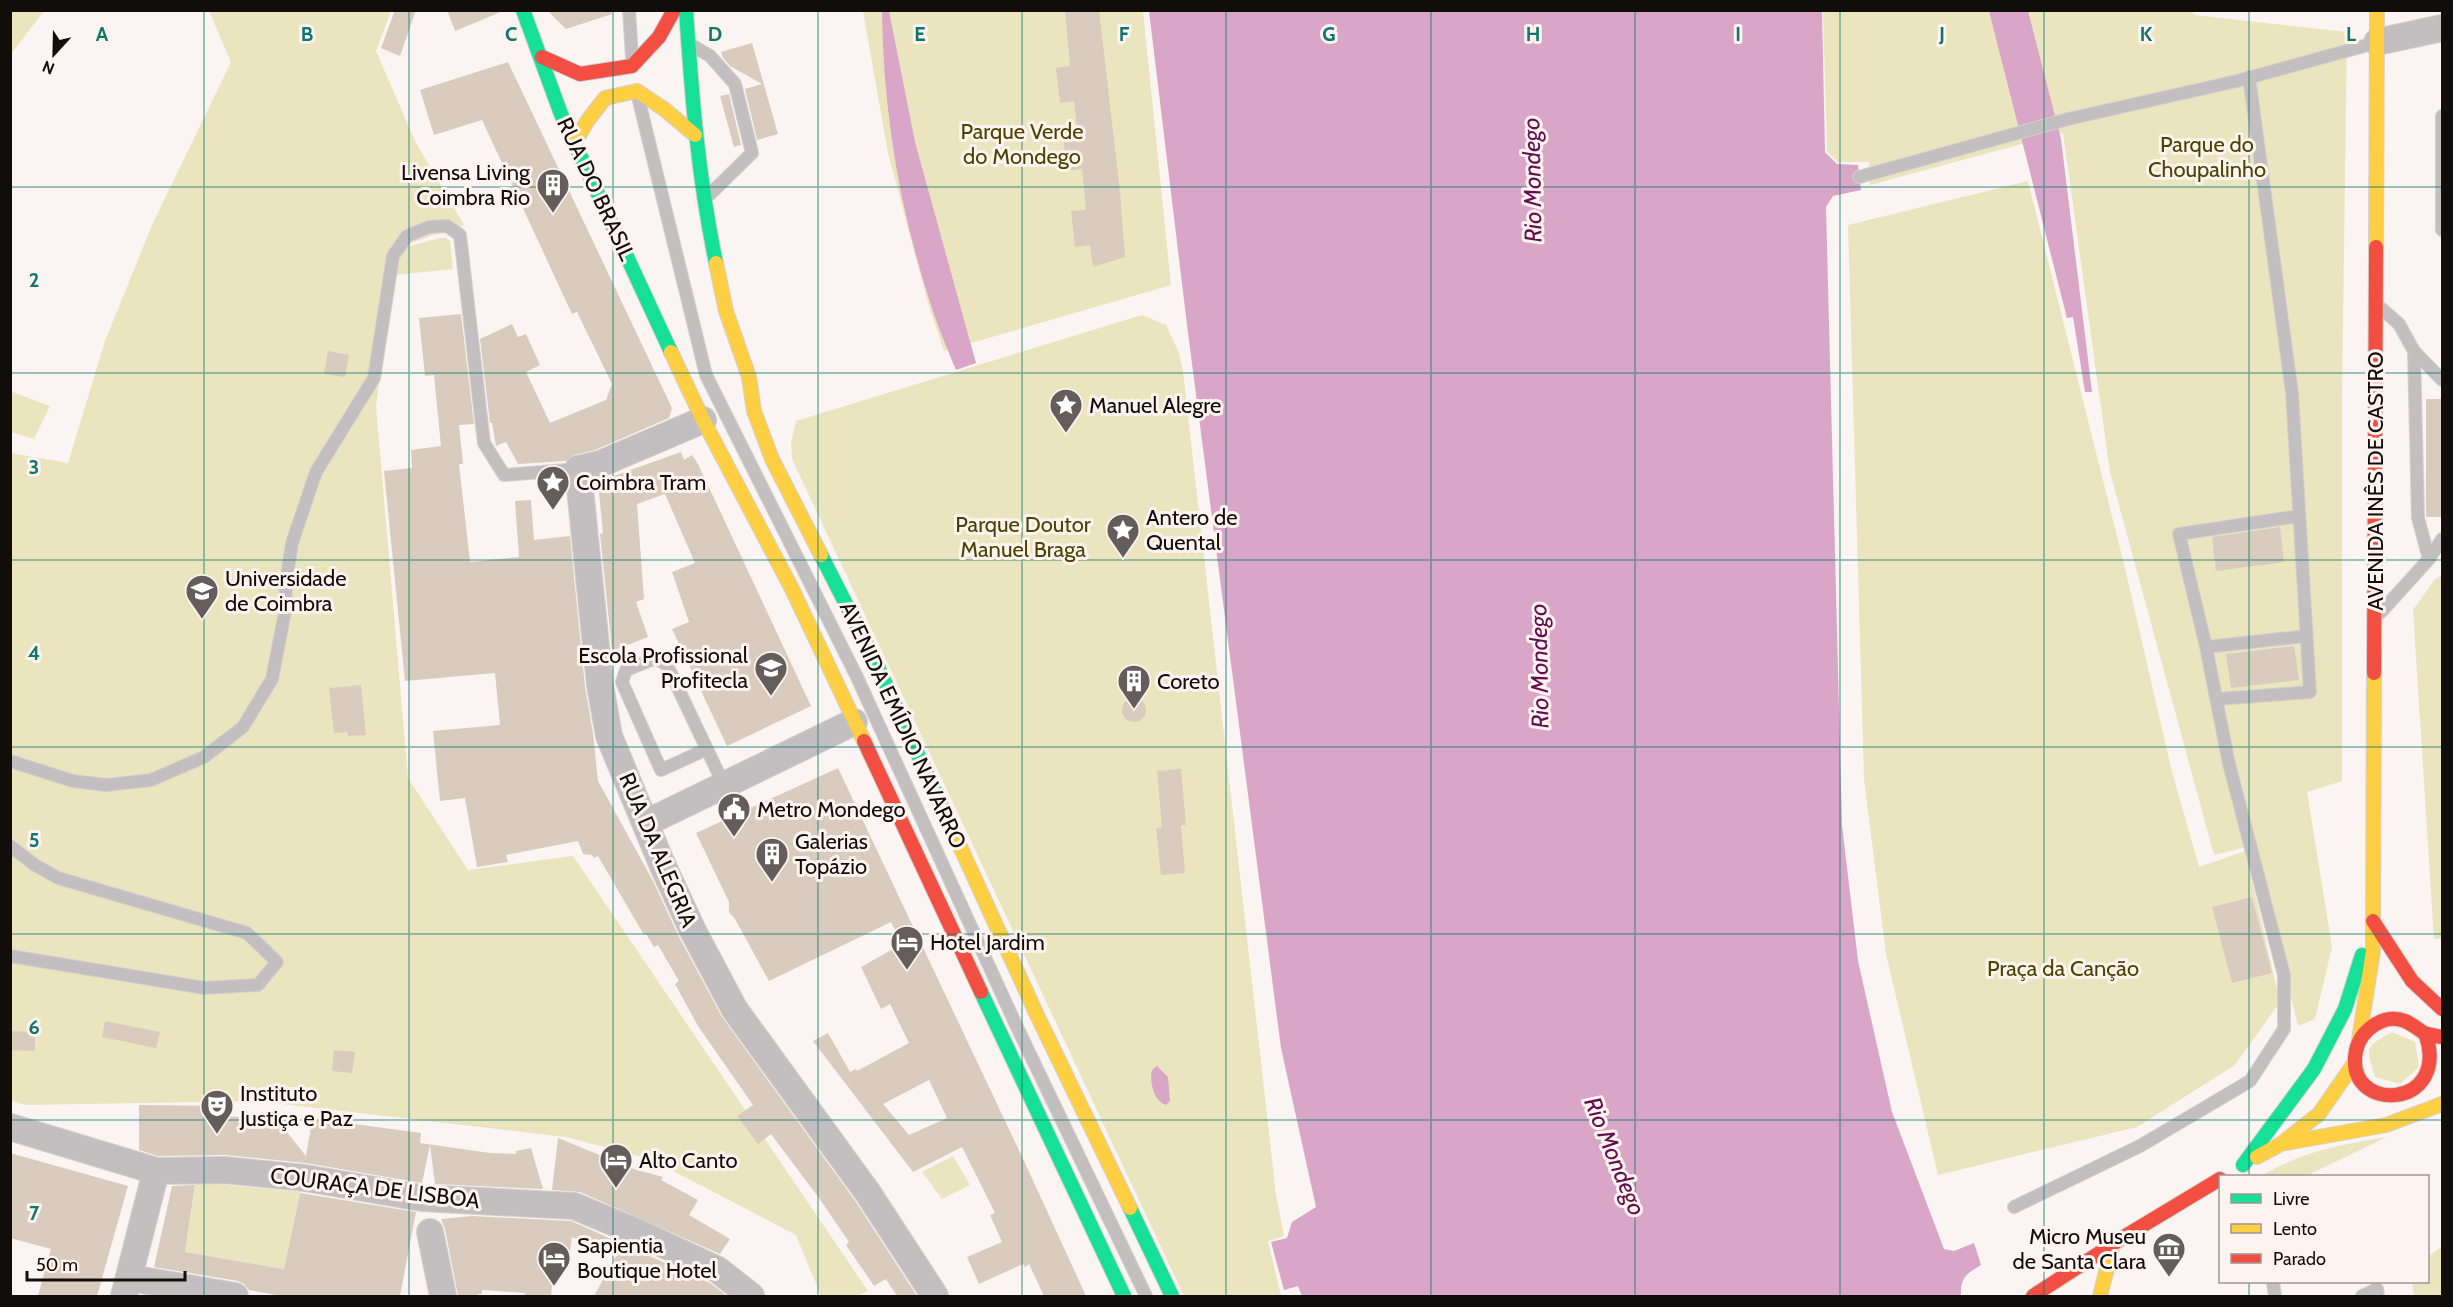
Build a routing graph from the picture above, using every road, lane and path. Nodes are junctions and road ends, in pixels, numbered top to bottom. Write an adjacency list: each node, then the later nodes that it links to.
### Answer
1 (523, 10): 9 (main road, RUA DO BRASIL)
2 (629, 10): 10 (lane)
3 (674, 10): 10 (main road)
4 (686, 10): 8 (main road, AVENIDA EMÍDIO NAVARRO)
5 (2363, 10): 6 (lane)
6 (2377, 25): 7 (street); 11 (lane); 19 (main road, AVENIDA INÊS DE CASTRO)
7 (2442, 28)
8 (689, 44): 14 (main road, AVENIDA EMÍDIO NAVARRO); 17 (lane)
9 (542, 57): 10 (main road); 15 (main road, RUA DO BRASIL)
10 (632, 66): 12 (lane)
11 (2249, 77): 16 (lane); 27 (lane)
12 (637, 90): 14 (main road); 15 (main road); 25 (lane)
13 (2442, 116): 18 (lane)
14 (695, 135): 17 (main road, AVENIDA EMÍDIO NAVARRO)
15 (574, 144): 21 (main road, RUA DO BRASIL)
16 (1859, 177)
17 (703, 201): 23 (main road, AVENIDA EMÍDIO NAVARRO)
18 (2442, 230)
19 (2376, 303): 20 (lane); 30 (main road, AVENIDA INÊS DE CASTRO)
20 (2414, 351): 22 (lane); 29 (lane)
21 (677, 364): 24 (main road, AVENIDA EMÍDIO NAVARRO)
22 (2442, 380)
23 (754, 411): 25 (main road); 74 (main road, AVENIDA EMÍDIO NAVARRO)
24 (703, 420): 25 (main road); 26 (street); 35 (main road, AVENIDA EMÍDIO NAVARRO)
25 (730, 424): 73 (lane)
26 (578, 469): 33 (street, RUA DA ALEGRIA); 37 (lane)
27 (2299, 516): 31 (lane); 32 (lane)
28 (2442, 539): 29 (lane)
29 (2429, 559): 30 (lane)
30 (2375, 618): 41 (main road, AVENIDA INÊS DE CASTRO)
31 (2306, 636): 32 (lane); 34 (lane)
32 (2206, 647): 34 (lane)
33 (611, 683): 36 (lane); 36 (lane); 39 (street, RUA DA ALEGRIA)
34 (2217, 699): 63 (lane)
35 (854, 722): 38 (street); 72 (main road, AVENIDA EMÍDIO NAVARRO)
36 (707, 750): 38 (lane)
37 (10, 761)
38 (724, 785): 39 (street)
39 (646, 823): 71 (street, RUA DA ALEGRIA)
40 (10, 846): 43 (lane)
41 (2373, 921): 42 (main road, AVENIDA INÊS DE CASTRO); 45 (main road); 59 (main road)
42 (2373, 951): 44 (main road, AVENIDA INÊS DE CASTRO); 48 (main road, AVENIDA INÊS DE CASTRO)
43 (10, 956)
44 (2385, 980)
45 (2442, 1009)
46 (2425, 1033): 47 (main road); 48 (main road); 51 (main road)
47 (2442, 1036)
48 (2360, 1040): 49 (main road)
49 (2355, 1062): 52 (main road); 56 (main road)
50 (2434, 1082): 51 (main road)
51 (2418, 1090): 52 (main road)
52 (2383, 1096): 53 (main road)
53 (2361, 1102)
54 (2442, 1104): 58 (main road)
55 (2340, 1108): 56 (main road)
56 (2319, 1114): 58 (main road)
57 (10, 1127): 60 (street, COURAÇA DE LISBOA)
58 (2281, 1144): 59 (main road)
59 (2243, 1165): 61 (main road)
60 (156, 1171): 66 (street); 70 (street, COURAÇA DE LISBOA)
61 (2227, 1175)
62 (2219, 1180): 65 (main road)
63 (2014, 1208)
64 (430, 1232): 69 (street)
65 (2114, 1245): 75 (main road); 76 (main road)
66 (127, 1287): 68 (street)
67 (2377, 1293): 77 (lane)
68 (235, 1296)
69 (442, 1296)
70 (751, 1296)
71 (935, 1296)
72 (1124, 1296)
73 (1146, 1296)
74 (1172, 1296)
75 (2033, 1296)
76 (2100, 1296)
77 (2362, 1296)

